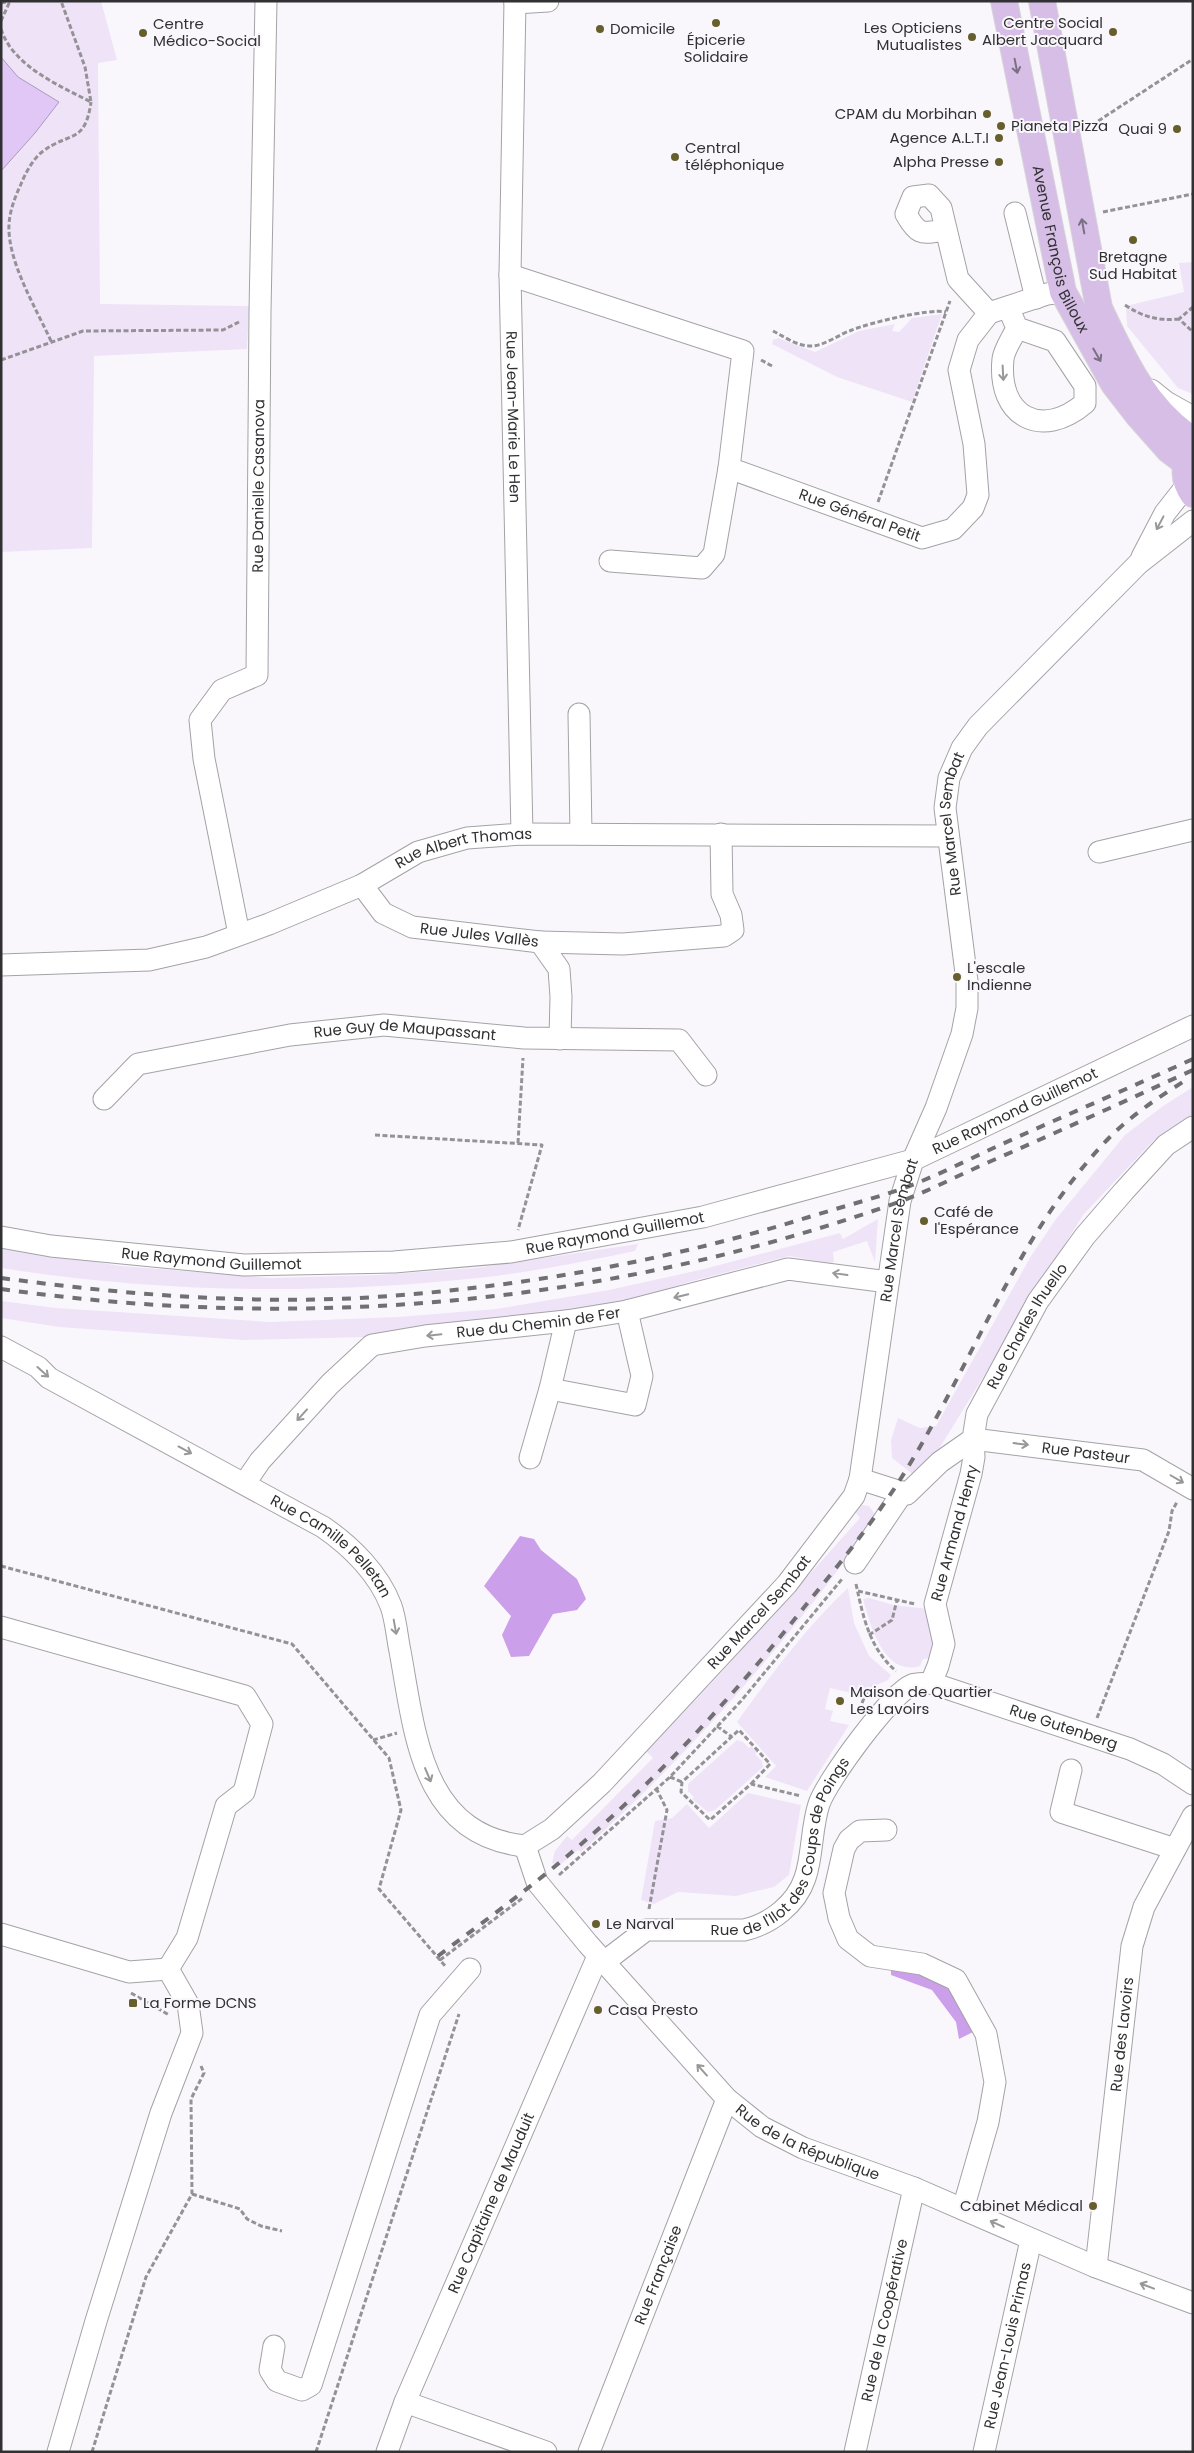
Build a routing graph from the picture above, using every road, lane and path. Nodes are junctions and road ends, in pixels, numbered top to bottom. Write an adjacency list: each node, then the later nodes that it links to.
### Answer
1 (10, 1): 8 (path); 9 (path)
2 (62, 1): 12 (path)
3 (266, 1): 25 (street, Rue Danielle Casanova)
4 (548, 1): 7 (street)
5 (1004, 1): 20 (main road, Avenue François Billoux, one-way to 20)
6 (1042, 1): 17 (main road, Avenue François Billoux, one-way to 6)
7 (514, 2): 18 (street, Rue Jean-Marie Le Hen)
8 (1, 3)
9 (1, 21)
10 (1, 29): 12 (path)
11 (1193, 59): 13 (path)
12 (91, 102): 31 (path)
13 (1092, 125)
14 (1193, 194): 17 (path)
15 (1015, 213): 21 (street)
16 (946, 230): 19 (street)
17 (1085, 236): 22 (main road, Avenue François Billoux)
18 (510, 275): 36 (street); 43 (street, Rue Jean-Marie Le Hen)
19 (958, 279): 24 (street); 26 (path)
20 (1063, 292): 21 (street); 22 (main road); 35 (main road, Avenue François Billoux, one-way to 35)
21 (1036, 298): 24 (street)
22 (1109, 305): 27 (path); 33 (main road, Avenue François Billoux)
23 (1193, 307): 27 (path)
24 (998, 310): 28 (street); 37 (street, Rue Général Petit)
25 (260, 312): 31 (path); 49 (street, Rue Danielle Casanova)
26 (946, 312): 29 (path); 37 (path)
27 (1179, 318): 30 (path)
28 (1017, 328): 28 (street, one-way to 28)
29 (773, 331)
30 (1193, 332)
31 (51, 341): 32 (path)
32 (1, 360)
33 (1133, 372): 34 (street); 35 (main road, Avenue François Billoux)
34 (1193, 416)
35 (1191, 467): 40 (street, Rue Marcel Sembat, one-way to 40)
36 (729, 468): 37 (street, Rue Général Petit); 39 (street)
37 (872, 520)
38 (1193, 521): 40 (street, Rue Marcel Sembat)
39 (610, 561)
40 (1138, 564): 46 (street, Rue Marcel Sembat)
41 (580, 714): 44 (street)
42 (1193, 830): 47 (street)
43 (522, 834): 44 (street, Rue Albert Thomas); 48 (street, Rue Albert Thomas)
44 (581, 834): 45 (street, Rue Albert Thomas)
45 (721, 834): 46 (street, Rue Albert Thomas); 50 (street)
46 (947, 836): 60 (street, Rue Marcel Sembat)
47 (1099, 852)
48 (362, 885): 49 (street, Rue Albert Thomas); 50 (street, Rue Jules Vallès)
49 (239, 934): 51 (street, Rue Albert Thomas)
50 (540, 942): 54 (street, Rue Jules Vallès)
51 (1, 965)
52 (1193, 1026): 60 (street, Rue Raymond Guillemot)
53 (524, 1038): 54 (street, Rue Guy de Maupassant); 56 (street, Rue Guy de Maupassant); 59 (path)
54 (560, 1039): 55 (street, Rue Guy de Maupassant)
55 (706, 1075)
56 (104, 1099)
57 (1193, 1127): 68 (street, Rue Charles Ihuello)
58 (375, 1134): 59 (path)
59 (518, 1143): 62 (path)
60 (913, 1160): 62 (street, Rue Raymond Guillemot); 63 (street, Rue Marcel Sembat)
61 (1, 1237): 62 (street, Rue Raymond Guillemot)
62 (511, 1252)
63 (888, 1282): 64 (street, Rue du Chemin de Fer, one-way to 64); 70 (street, Rue Marcel Sembat)
64 (626, 1311): 65 (street, Rue du Chemin de Fer); 67 (street)
65 (566, 1321): 67 (street); 71 (street, Rue du Chemin de Fer, one-way to 71)
66 (1, 1347): 71 (street, Rue Camille Pelletan, one-way to 71)
67 (550, 1390): 69 (street)
68 (973, 1439): 72 (street, Rue Pasteur, one-way to 72); 73 (street); 78 (street, Rue Armand Henry)
69 (530, 1458)
70 (860, 1479): 73 (street); 94 (street, Rue Marcel Sembat)
71 (246, 1483): 94 (street, Rue Camille Pelletan, one-way to 94)
72 (1189, 1487): 84 (path)
73 (903, 1492): 74 (street)
74 (855, 1562): 76 (path); 82 (path)
75 (1, 1566): 99 (path)
76 (858, 1591): 77 (path); 80 (path)
77 (896, 1600): 78 (path); 80 (path)
78 (936, 1604): 81 (street, Rue Armand Henry)
79 (1, 1627): 101 (street)
80 (869, 1635): 81 (path)
81 (921, 1684): 84 (street, Rue Gutenberg); 91 (street, Rue de l'Ilot des Coups de Poings)
82 (717, 1726): 83 (path); 86 (path)
83 (732, 1737): 87 (path); 88 (path)
84 (1090, 1737): 89 (street, Rue Gutenberg)
85 (1072, 1770): 95 (street)
86 (670, 1777): 87 (path); 90 (path)
87 (682, 1782): 88 (path)
88 (751, 1784): 91 (path)
89 (1193, 1784)
90 (657, 1790): 96 (path); 97 (path)
91 (819, 1802): 97 (street, Rue de l'Ilot des Coups de Poings)
92 (1193, 1816): 95 (street, Rue des Lavoirs)
93 (886, 1830): 106 (street)
94 (525, 1846): 96 (street, Rue de la République)
95 (1175, 1849): 109 (street, Rue des Lavoirs)
96 (542, 1889): 99 (path); 100 (street, Rue de la République)
97 (646, 1930): 100 (street)
98 (1, 1934): 101 (street)
99 (439, 1958): 102 (path)
100 (601, 1959): 103 (street, Rue de la République, one-way to 100); 112 (street, Rue Capitaine de Mauduit)
101 (168, 1970): 113 (street)
102 (465, 1976): 111 (street); 114 (path)
103 (727, 2099): 104 (street, Rue de la République); 117 (street, Rue Française)
104 (914, 2188): 106 (street, Rue de la République); 118 (street, Rue de la Coopérative)
105 (192, 2194): 107 (path)
106 (963, 2209): 108 (street, Rue de la République, one-way to 106)
107 (282, 2231)
108 (1031, 2240): 109 (street, Rue de la République); 119 (street, Rue Jean-Louis Primas)
109 (1096, 2267): 110 (street, Rue de la République, one-way to 109)
110 (1193, 2303)
111 (274, 2346)
112 (405, 2402): 115 (street, Rue Capitaine de Mauduit); 116 (street)
113 (58, 2452)
114 (316, 2452)
115 (387, 2452)
116 (546, 2452)
117 (589, 2452)
118 (855, 2452)
119 (984, 2452)

